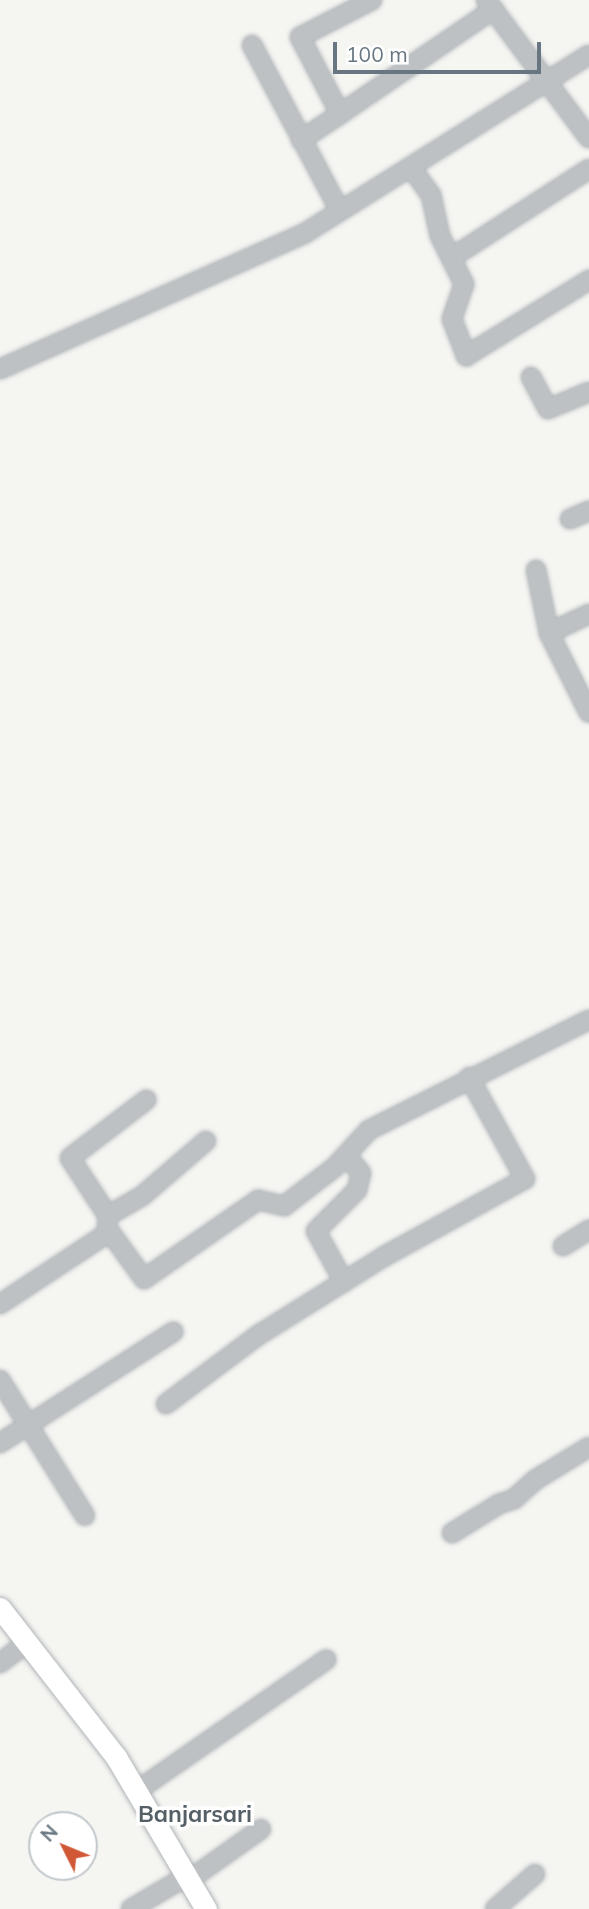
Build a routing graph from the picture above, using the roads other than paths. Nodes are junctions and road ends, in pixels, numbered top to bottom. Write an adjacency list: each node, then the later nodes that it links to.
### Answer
1 (372, 0): 6 (street)
2 (490, 5): 5 (street); 6 (street)
3 (252, 45): 8 (street)
4 (589, 55): 5 (street)
5 (544, 80): 7 (street); 9 (street)
6 (340, 114): 8 (street)
7 (589, 138)
8 (301, 140): 11 (street)
9 (412, 169): 11 (street); 12 (street)
10 (589, 169): 12 (street)
11 (340, 212): 14 (street)
12 (451, 258): 13 (street)
13 (589, 280)
14 (0, 369)
15 (531, 377): 16 (street)
16 (589, 392)
17 (589, 511): 18 (street)
18 (570, 519)
19 (536, 570): 21 (street)
20 (589, 614): 21 (street)
21 (549, 633): 22 (street)
22 (589, 713)
23 (589, 1020): 24 (street)
24 (469, 1077): 27 (street); 31 (street)
25 (146, 1100): 28 (street)
26 (206, 1141): 28 (street)
27 (346, 1155): 28 (street); 31 (street)
28 (109, 1224): 32 (street)
29 (589, 1230): 30 (street)
30 (563, 1246)
31 (344, 1282): 35 (street)
32 (0, 1304)
33 (173, 1332): 36 (street)
34 (0, 1380): 36 (street)
35 (166, 1404)
36 (29, 1423): 37 (street); 39 (street)
37 (0, 1443)
38 (589, 1447): 40 (street)
39 (85, 1516)
40 (452, 1533)
41 (0, 1608): 42 (main road)
42 (28, 1642): 44 (street); 45 (main road)
43 (326, 1660): 45 (street)
44 (0, 1663)
45 (138, 1790): 48 (main road)
46 (261, 1829): 48 (street)
47 (535, 1874): 51 (street)
48 (188, 1878): 49 (street); 50 (main road)
49 (131, 1909)
50 (205, 1909)
51 (495, 1909)

